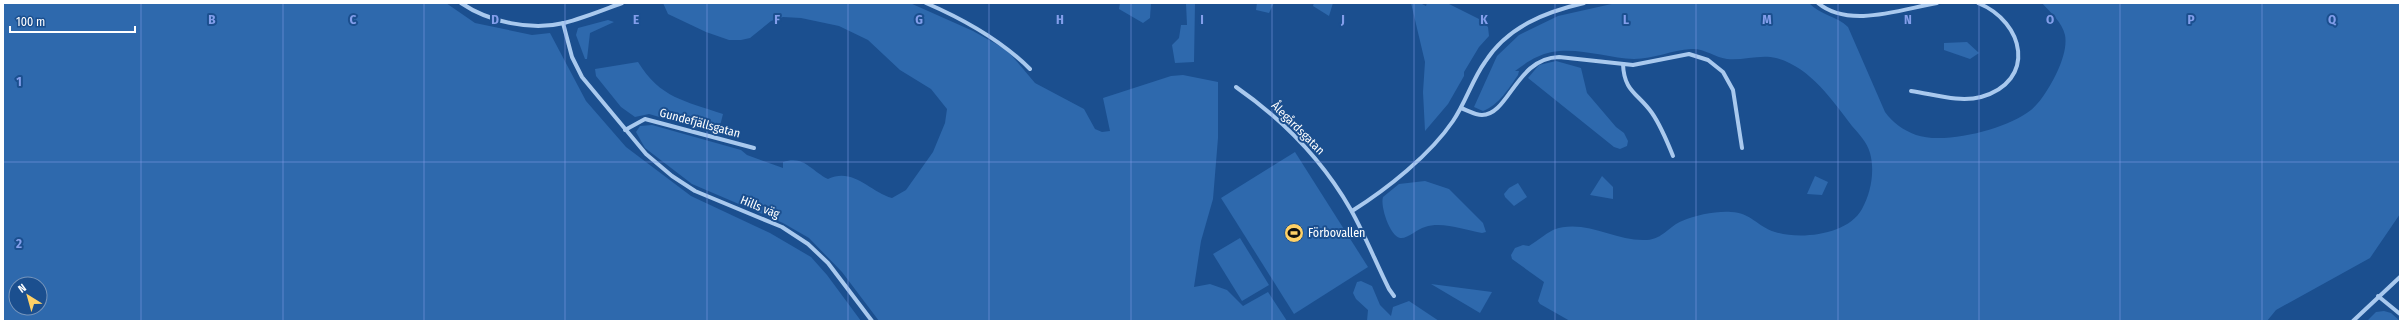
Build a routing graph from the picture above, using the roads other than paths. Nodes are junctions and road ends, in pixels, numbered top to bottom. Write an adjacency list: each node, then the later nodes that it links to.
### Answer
1 (462, 3): 8 (street)
2 (622, 3): 8 (street)
3 (926, 3): 10 (street)
4 (1584, 3): 13 (street)
5 (1818, 3): 6 (street)
6 (1938, 3)
7 (1978, 3): 12 (street)
8 (563, 23): 14 (street)
9 (1622, 64): 13 (street); 16 (street); 17 (street)
10 (1030, 69)
11 (1236, 87): 18 (street, Ålegårdsgatan)
12 (1911, 91)
13 (1461, 108): 18 (street)
14 (625, 130): 15 (street, Gundefjällsgatan); 23 (street, Hills väg)
15 (754, 148)
16 (1742, 148)
17 (1673, 156)
18 (1352, 211): 20 (street, Ålegårdsgatan)
19 (2400, 277): 21 (street)
20 (1394, 296)
21 (2378, 296): 22 (street); 24 (street)
22 (2400, 314)
23 (872, 321)
24 (2352, 321)

